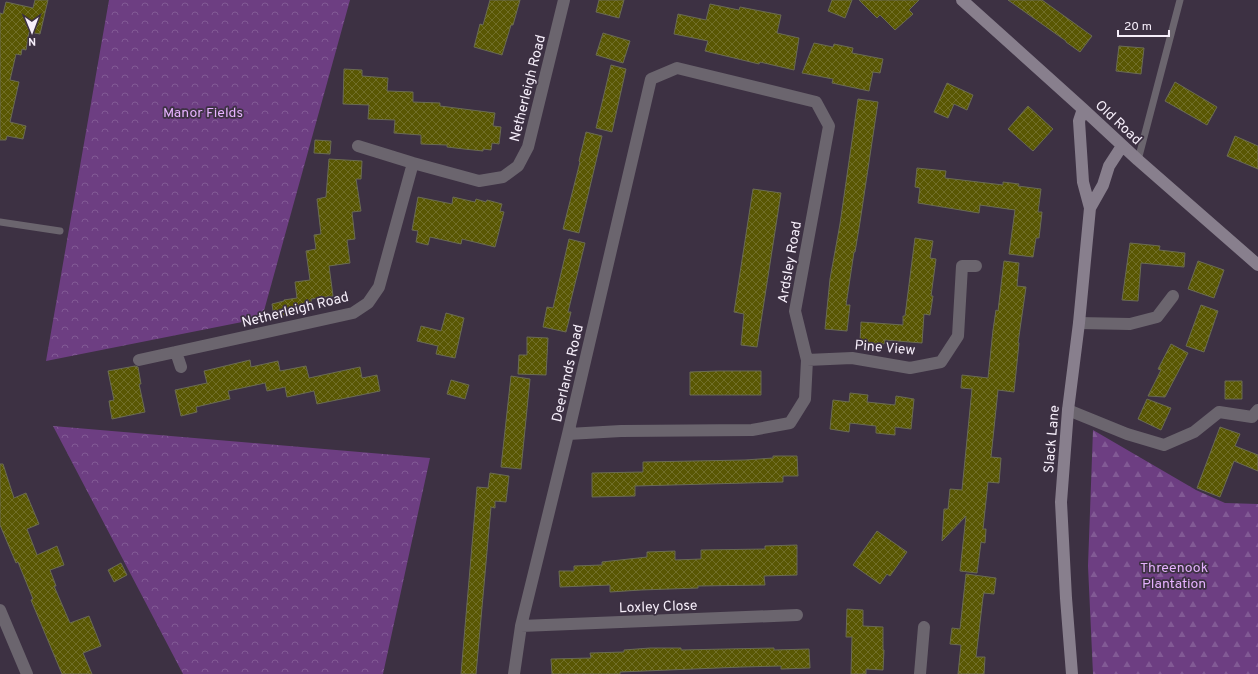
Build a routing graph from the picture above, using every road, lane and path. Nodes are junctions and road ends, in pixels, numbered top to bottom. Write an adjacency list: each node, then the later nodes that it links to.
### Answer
1 (564, 0): 9 (street, Netherleigh Road)
2 (962, 0): 5 (main road, Old Road)
3 (1180, 0): 8 (lane)
4 (651, 79): 19 (street, Ardsley Road); 23 (street, Deerlands Road)
5 (1083, 109): 7 (main road, Old Road); 10 (main road, Slack Lane)
6 (358, 146): 9 (street, Netherleigh Road)
7 (1122, 146): 8 (main road, Old Road); 10 (main road, Slack Lane)
8 (1138, 160): 13 (main road, Old Road)
9 (413, 163): 17 (street, Netherleigh Road)
10 (1090, 208): 16 (main road, Slack Lane)
11 (0, 222): 12 (lane)
12 (60, 231)
13 (1258, 265)
14 (976, 266): 19 (street, Pine View)
15 (1173, 296): 16 (street)
16 (1079, 323): 21 (main road, Slack Lane)
17 (176, 352): 18 (street, Netherleigh Road); 20 (street)
18 (139, 360)
19 (807, 360): 23 (street, Ardsley Road)
20 (181, 367)
21 (1068, 410): 22 (street); 31 (main road, Slack Lane)
22 (1258, 410)
23 (568, 434): 26 (street, Deerlands Road)
24 (0, 610): 28 (street)
25 (797, 615): 26 (street, Loxley Close)
26 (521, 626): 29 (street, Deerlands Road)
27 (924, 627): 30 (street)
28 (27, 674)
29 (514, 674)
30 (920, 674)
31 (1072, 674)

